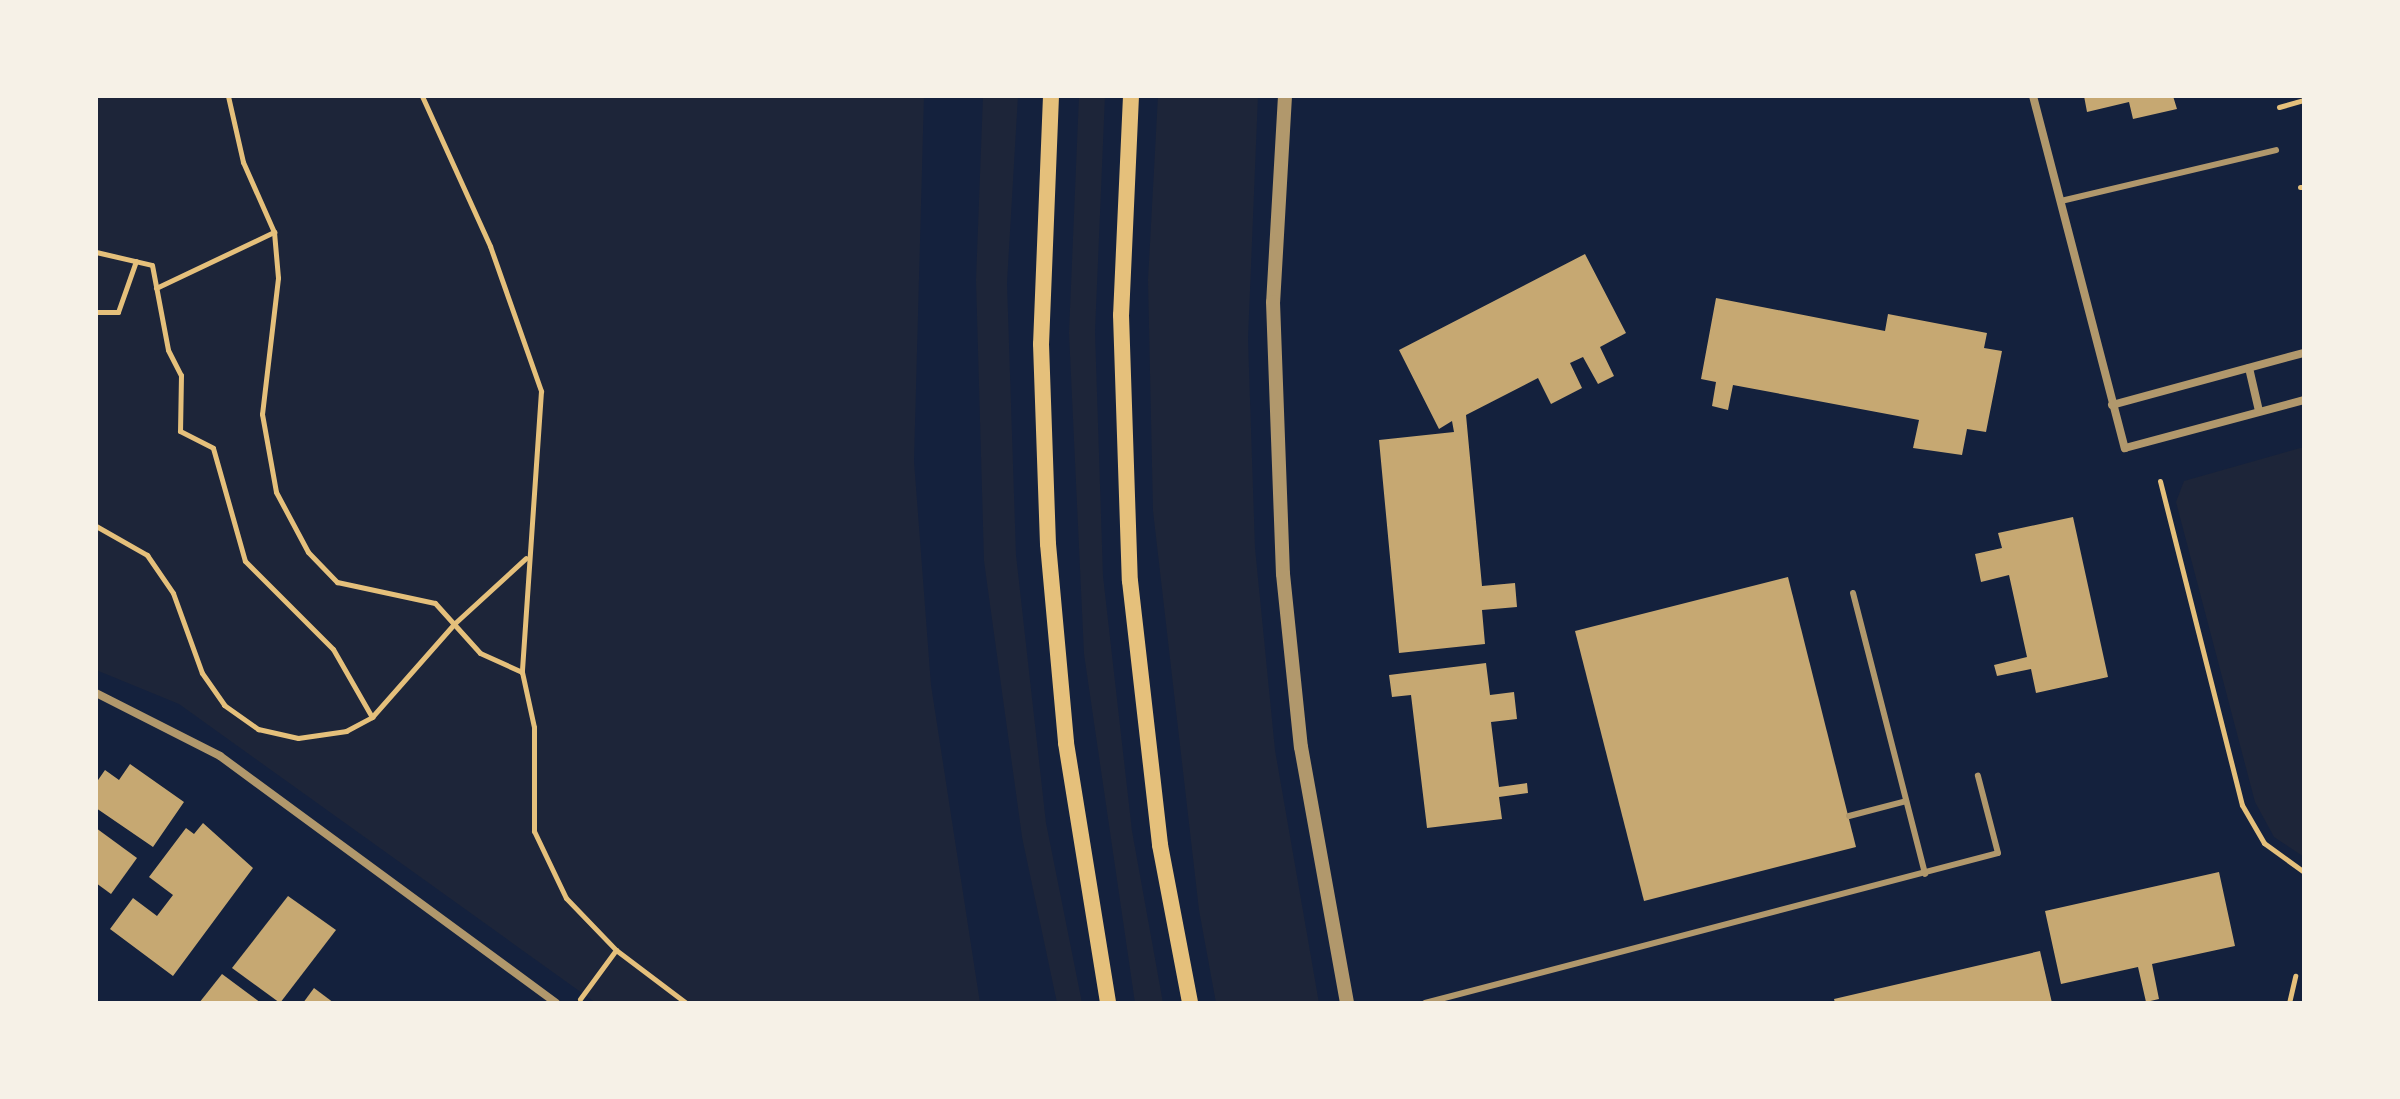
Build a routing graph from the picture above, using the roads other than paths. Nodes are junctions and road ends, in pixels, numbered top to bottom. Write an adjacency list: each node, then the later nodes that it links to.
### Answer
1 (1051, 96): 19 (main road)
2 (1131, 96): 20 (main road)
3 (1285, 96): 21 (street)
4 (2033, 96): 6 (street)
5 (2276, 150): 6 (lane)
6 (2061, 201): 10 (street)
7 (2304, 353): 8 (street)
8 (2249, 368): 10 (street); 11 (street)
9 (2304, 400): 11 (street)
10 (2112, 405): 11 (street)
11 (2259, 411)
12 (1853, 593): 15 (lane)
13 (96, 693): 18 (street)
14 (1978, 776): 17 (lane)
15 (1906, 801): 16 (lane); 17 (lane)
16 (1849, 816)
17 (1925, 874): 22 (lane)
18 (556, 1003)
19 (1108, 1003)
20 (1190, 1003)
21 (1347, 1003)
22 (1425, 1003)

